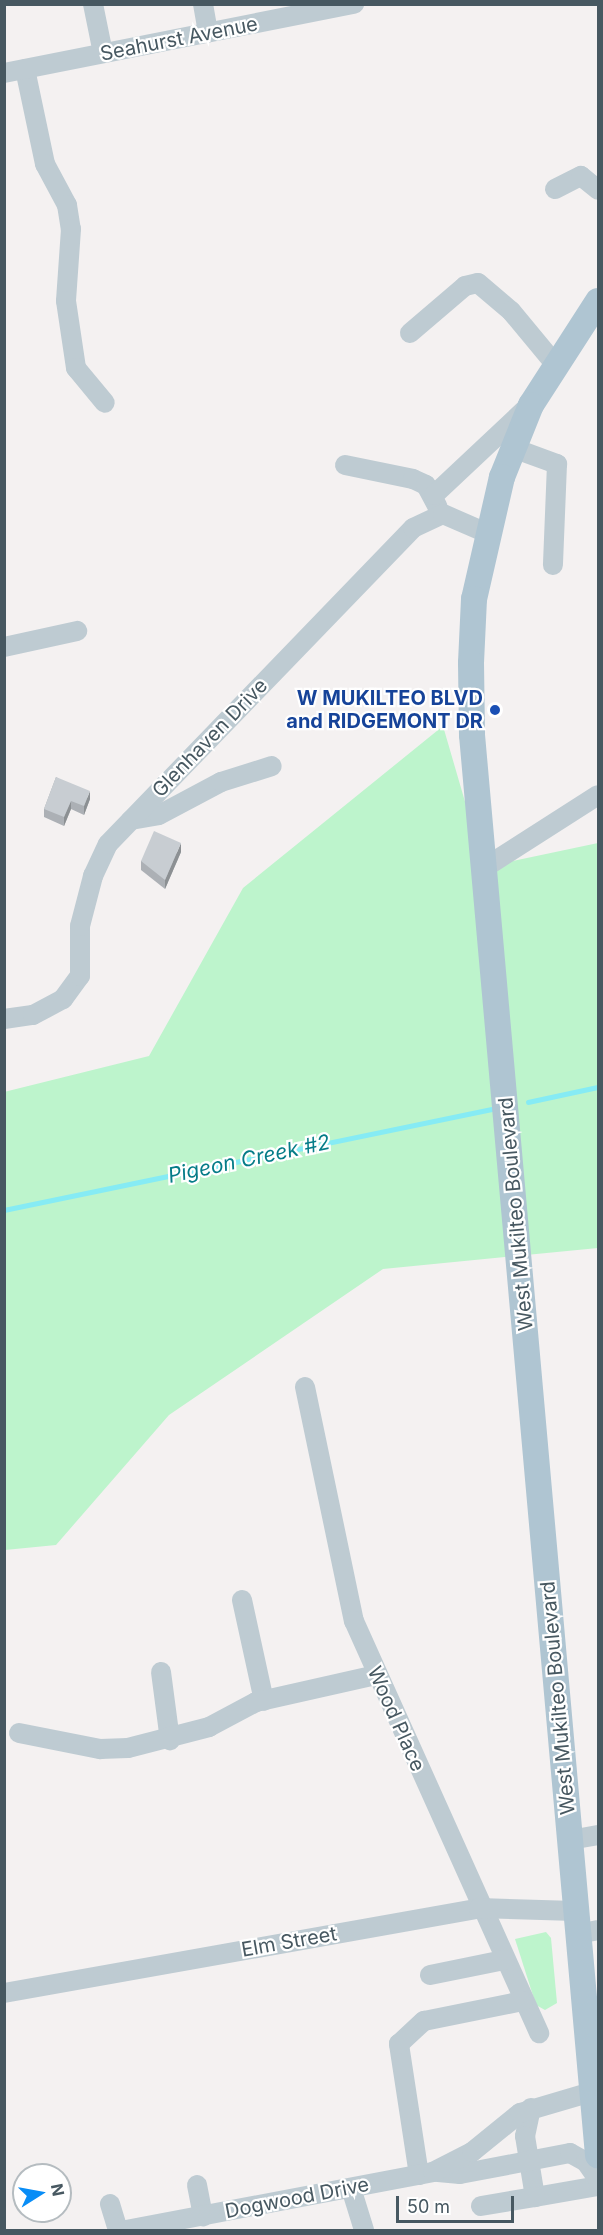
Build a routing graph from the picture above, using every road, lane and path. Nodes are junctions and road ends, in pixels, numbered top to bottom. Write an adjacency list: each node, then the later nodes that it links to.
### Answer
1 (93, 4): 6 (street)
2 (203, 4): 5 (street)
3 (354, 4): 4 (street, Seahurst Avenue)
4 (303, 10): 5 (street, Seahurst Avenue)
5 (208, 33): 6 (street, Seahurst Avenue)
6 (104, 53): 7 (street, Seahurst Avenue)
7 (25, 69): 8 (street, Seahurst Avenue); 14 (street)
8 (4, 73)
9 (555, 189): 10 (street)
10 (598, 190)
11 (598, 301): 13 (main road, West Mukilteo Boulevard)
12 (410, 333): 13 (street)
13 (555, 364): 15 (main road, West Mukilteo Boulevard)
14 (105, 404)
15 (531, 405): 16 (main road, West Mukilteo Boulevard); 18 (street)
16 (513, 448): 20 (main road, West Mukilteo Boulevard); 21 (street)
17 (345, 465): 18 (street)
18 (434, 495): 19 (street)
19 (439, 515): 20 (street); 26 (street, Glenhaven Drive)
20 (487, 533): 27 (main road, West Mukilteo Boulevard)
21 (553, 565)
22 (77, 631): 23 (street)
23 (4, 647)
24 (272, 766): 26 (street)
25 (598, 795): 27 (street)
26 (131, 820): 28 (street, Glenhaven Drive)
27 (484, 868): 37 (main road, West Mukilteo Boulevard)
28 (4, 1019)
29 (305, 1387): 31 (street, Wood Place)
30 (242, 1600): 33 (street)
31 (376, 1662): 33 (street); 38 (street, Wood Place)
32 (161, 1672): 35 (street)
33 (264, 1701): 35 (street)
34 (19, 1733): 35 (street)
35 (170, 1740)
36 (598, 1835): 37 (street)
37 (570, 1840): 39 (main road, West Mukilteo Boulevard)
38 (479, 1908): 39 (street, Elm Street); 40 (street, Wood Place); 43 (street, Elm Street)
39 (584, 1925): 42 (main road, West Mukilteo Boulevard)
40 (504, 1960): 41 (street); 44 (street, Wood Place)
41 (430, 1975)
42 (590, 1985): 46 (main road, West Mukilteo Boulevard)
43 (4, 1993)
44 (523, 2001): 45 (street, Wood Place); 51 (street)
45 (539, 2033)
46 (593, 2044): 47 (main road, West Mukilteo Boulevard)
47 (595, 2091): 48 (street, Dogwood Drive); 49 (main road, West Mukilteo Boulevard)
48 (531, 2108): 50 (street); 51 (street, Dogwood Drive)
49 (598, 2155)
50 (528, 2160): 51 (street); 52 (street); 56 (street)
51 (426, 2173): 55 (street, Dogwood Drive)
52 (598, 2179)
53 (197, 2186): 59 (street)
54 (598, 2186): 56 (street)
55 (351, 2188): 59 (street, Dogwood Drive); 62 (street)
56 (535, 2197): 58 (street)
57 (110, 2204): 60 (street)
58 (481, 2206)
59 (203, 2216): 61 (street, Dogwood Drive)
60 (118, 2230)
61 (126, 2230)
62 (364, 2230)

